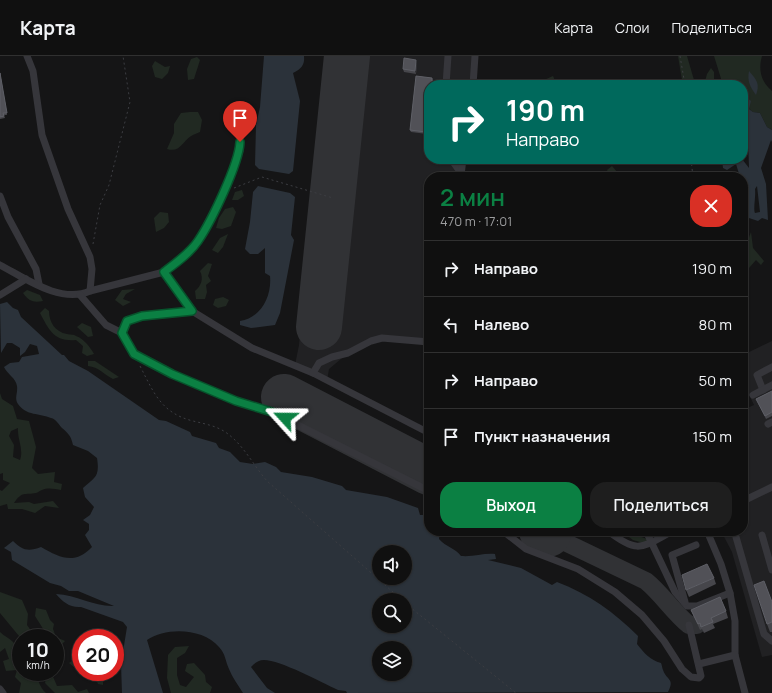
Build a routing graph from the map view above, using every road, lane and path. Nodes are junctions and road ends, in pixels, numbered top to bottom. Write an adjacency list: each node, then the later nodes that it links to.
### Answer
1 (27, 56): 13 (lane)
2 (124, 56): 13 (path)
3 (448, 56): 6 (lane)
4 (474, 56): 7 (lane)
5 (680, 56): 8 (path)
6 (446, 80)
7 (473, 80)
8 (684, 80)
9 (240, 134): 15 (lane)
10 (234, 188): 12 (path)
11 (0, 196): 17 (lane)
12 (333, 198)
13 (90, 256): 18 (lane)
14 (0, 265): 16 (lane)
15 (164, 272): 18 (lane); 21 (lane)
16 (26, 279): 17 (lane); 19 (lane)
17 (38, 284): 20 (lane)
18 (90, 291): 20 (lane)
19 (0, 295)
20 (80, 295): 22 (lane)
21 (192, 311): 22 (lane); 26 (lane)
22 (122, 333): 24 (lane)
23 (424, 342): 26 (lane)
24 (134, 354): 32 (lane); 44 (path)
25 (772, 367): 28 (lane)
26 (313, 373): 30 (lane)
27 (772, 385): 28 (lane)
28 (763, 390): 29 (lane)
29 (753, 395)
30 (424, 429)
31 (772, 487): 33 (lane)
32 (424, 488)
33 (748, 499)
34 (762, 535): 43 (lane)
35 (509, 536): 51 (lane)
36 (614, 536): 41 (lane)
37 (649, 536): 41 (lane)
38 (664, 536): 41 (lane)
39 (709, 536): 45 (lane)
40 (736, 537): 49 (lane)
41 (652, 542): 46 (lane)
42 (696, 544): 46 (lane)
43 (772, 570)
44 (394, 593)
45 (730, 593): 46 (lane); 50 (lane)
46 (687, 606)
47 (412, 609): 54 (path)
48 (689, 625): 51 (lane)
49 (772, 641)
50 (735, 655): 51 (lane); 55 (lane)
51 (699, 664)
52 (0, 689): 53 (lane)
53 (3, 693)
54 (516, 693)
55 (745, 693)

